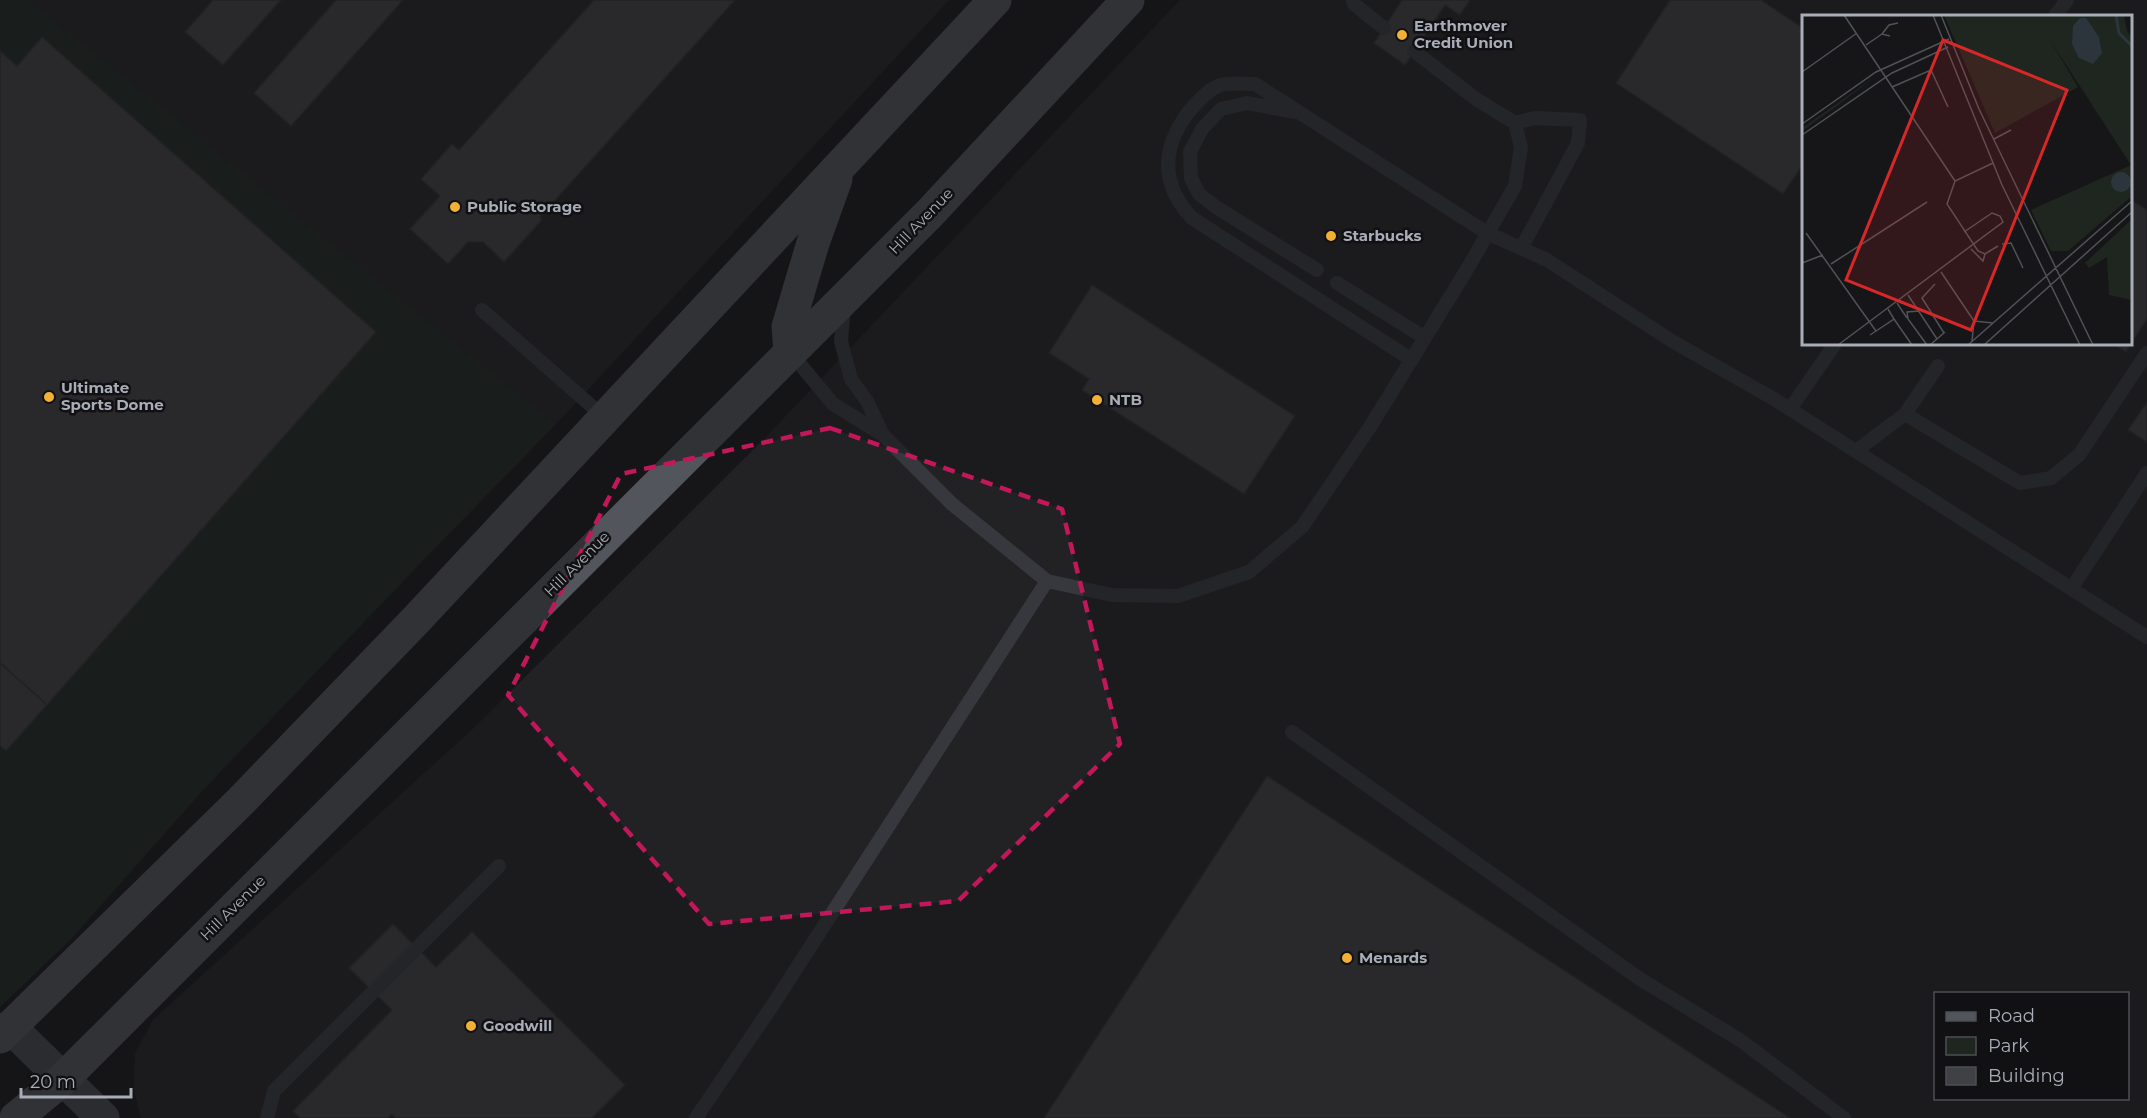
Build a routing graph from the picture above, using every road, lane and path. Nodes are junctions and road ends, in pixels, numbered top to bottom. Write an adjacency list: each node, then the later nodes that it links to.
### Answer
1 (995, 0): 10 (main road)
2 (1128, 0): 15 (main road, Hill Avenue)
3 (1353, 0): 6 (lane)
4 (2066, 0): 5 (lane)
5 (2056, 15)
6 (1384, 28)
7 (1414, 51): 9 (lane)
8 (1303, 113): 11 (lane); 13 (lane); 21 (lane)
9 (1515, 123): 11 (lane); 12 (lane)
10 (840, 166): 19 (main road); 25 (main road)
11 (1487, 233): 12 (lane); 17 (lane)
12 (1522, 247): 23 (lane)
13 (1317, 270)
14 (1337, 283): 17 (lane)
15 (845, 297): 19 (main road, Hill Avenue); 26 (lane)
16 (482, 310): 25 (lane)
17 (1425, 338): 21 (lane)
18 (1834, 345): 23 (lane)
19 (790, 352): 26 (lane); 35 (main road, Hill Avenue)
20 (2147, 353): 24 (lane)
21 (1412, 360): 29 (lane)
22 (1938, 366): 24 (lane)
23 (1790, 409): 27 (lane)
24 (1905, 414): 27 (lane)
25 (604, 417): 34 (main road)
26 (883, 435): 29 (lane)
27 (1856, 451): 30 (lane)
28 (2147, 473): 30 (lane)
29 (1047, 581): 40 (lane)
30 (2071, 589): 31 (lane)
31 (2147, 638)
32 (1292, 732): 41 (lane)
33 (499, 866): 39 (lane)
34 (5, 1032): 35 (street)
35 (63, 1079): 37 (main road, Hill Avenue); 38 (street)
36 (0, 1104): 37 (street)
37 (15, 1118)
38 (103, 1118)
39 (267, 1118)
40 (696, 1118)
41 (1844, 1118)

